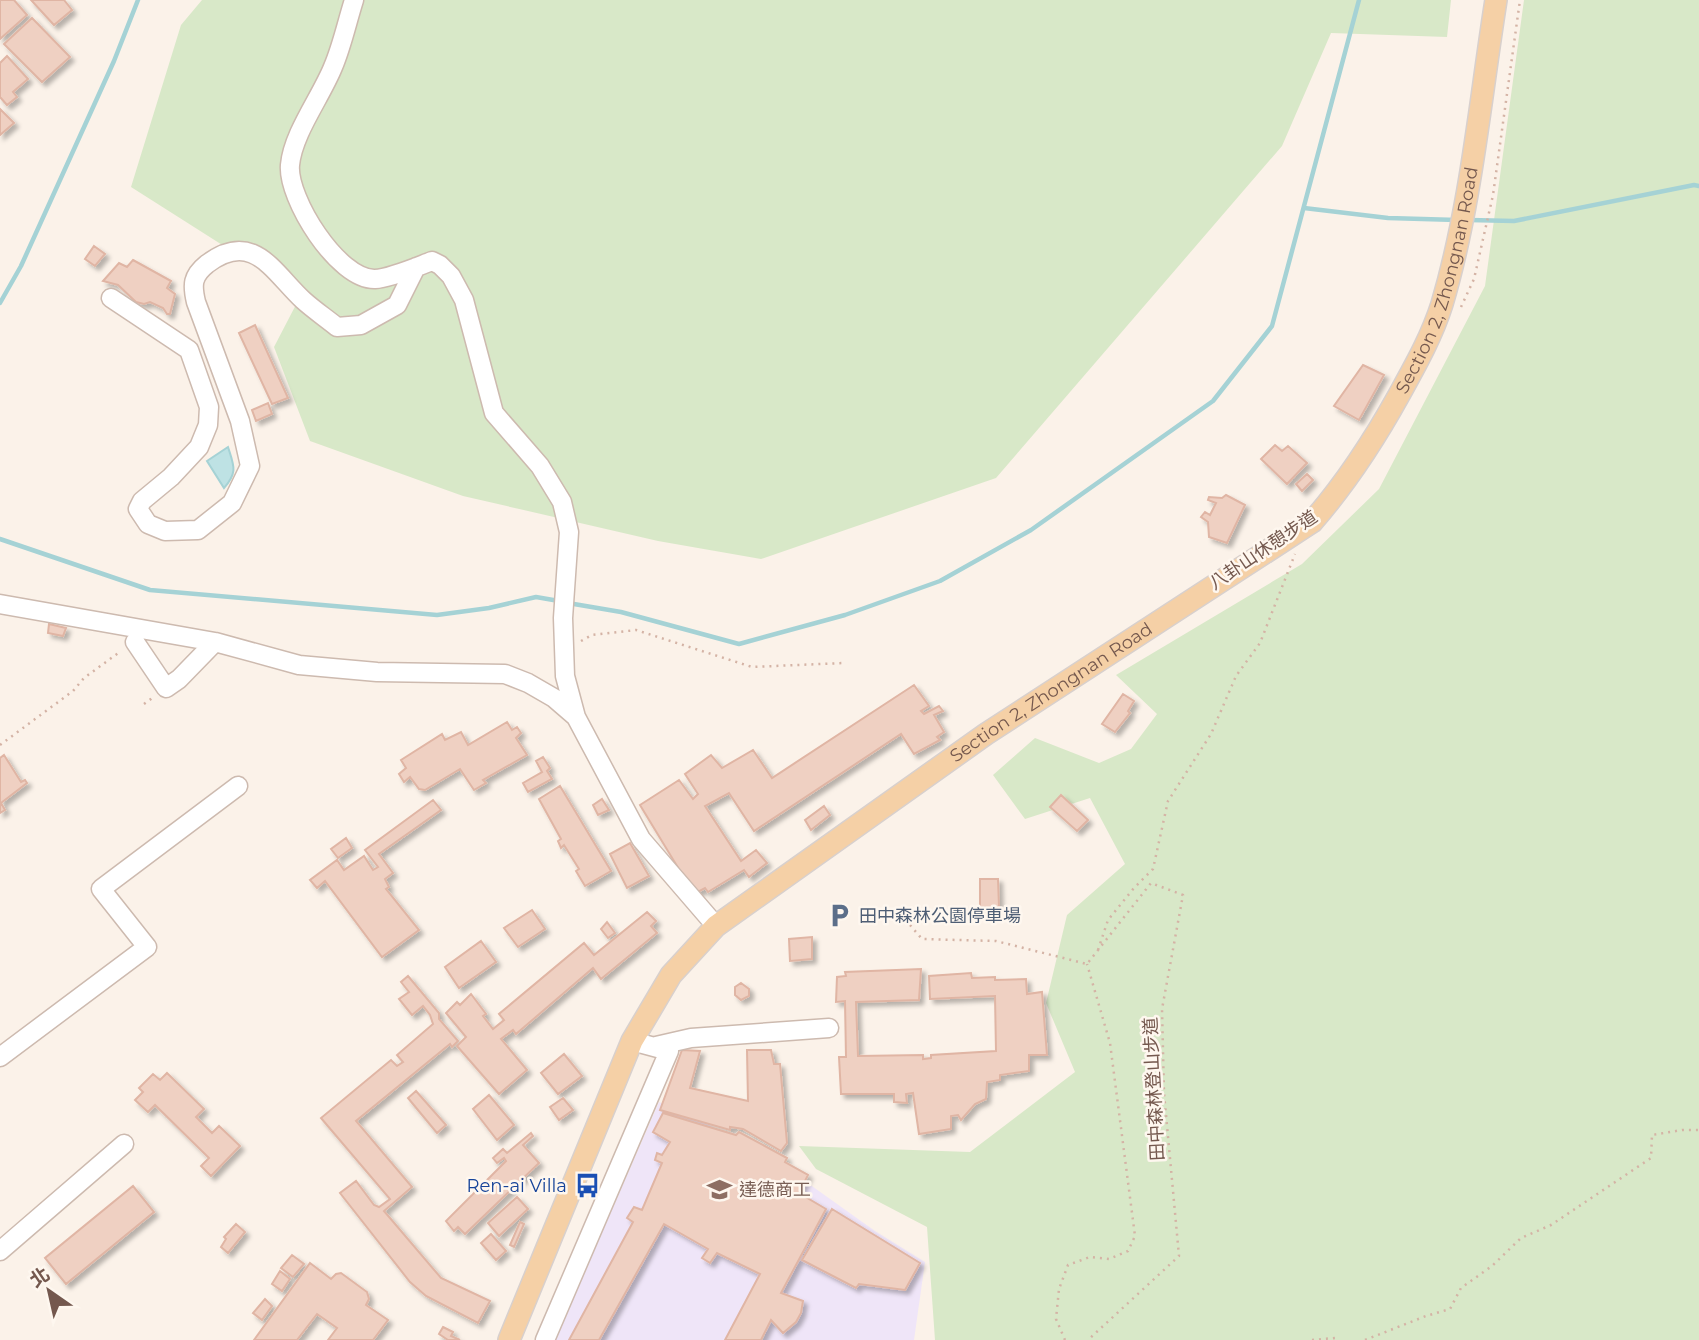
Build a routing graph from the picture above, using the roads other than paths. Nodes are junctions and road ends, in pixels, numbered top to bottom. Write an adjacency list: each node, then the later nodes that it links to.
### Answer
1 (355, 0): 3 (street)
2 (1496, 0): 10 (main road, Section 2, Zhongnan Road)
3 (416, 267): 4 (street); 8 (street)
4 (110, 298)
5 (0, 604): 7 (street)
6 (135, 642): 7 (street)
7 (215, 642): 8 (street)
8 (576, 717): 10 (street)
9 (238, 786): 14 (street)
10 (716, 926): 12 (main road, Section 2, Zhongnan Road)
11 (830, 1028): 13 (street)
12 (632, 1041): 13 (street); 17 (main road, Section 2, Zhongnan Road)
13 (653, 1047): 18 (street)
14 (0, 1057)
15 (124, 1144): 16 (street)
16 (0, 1251)
17 (509, 1340)
18 (545, 1340)

